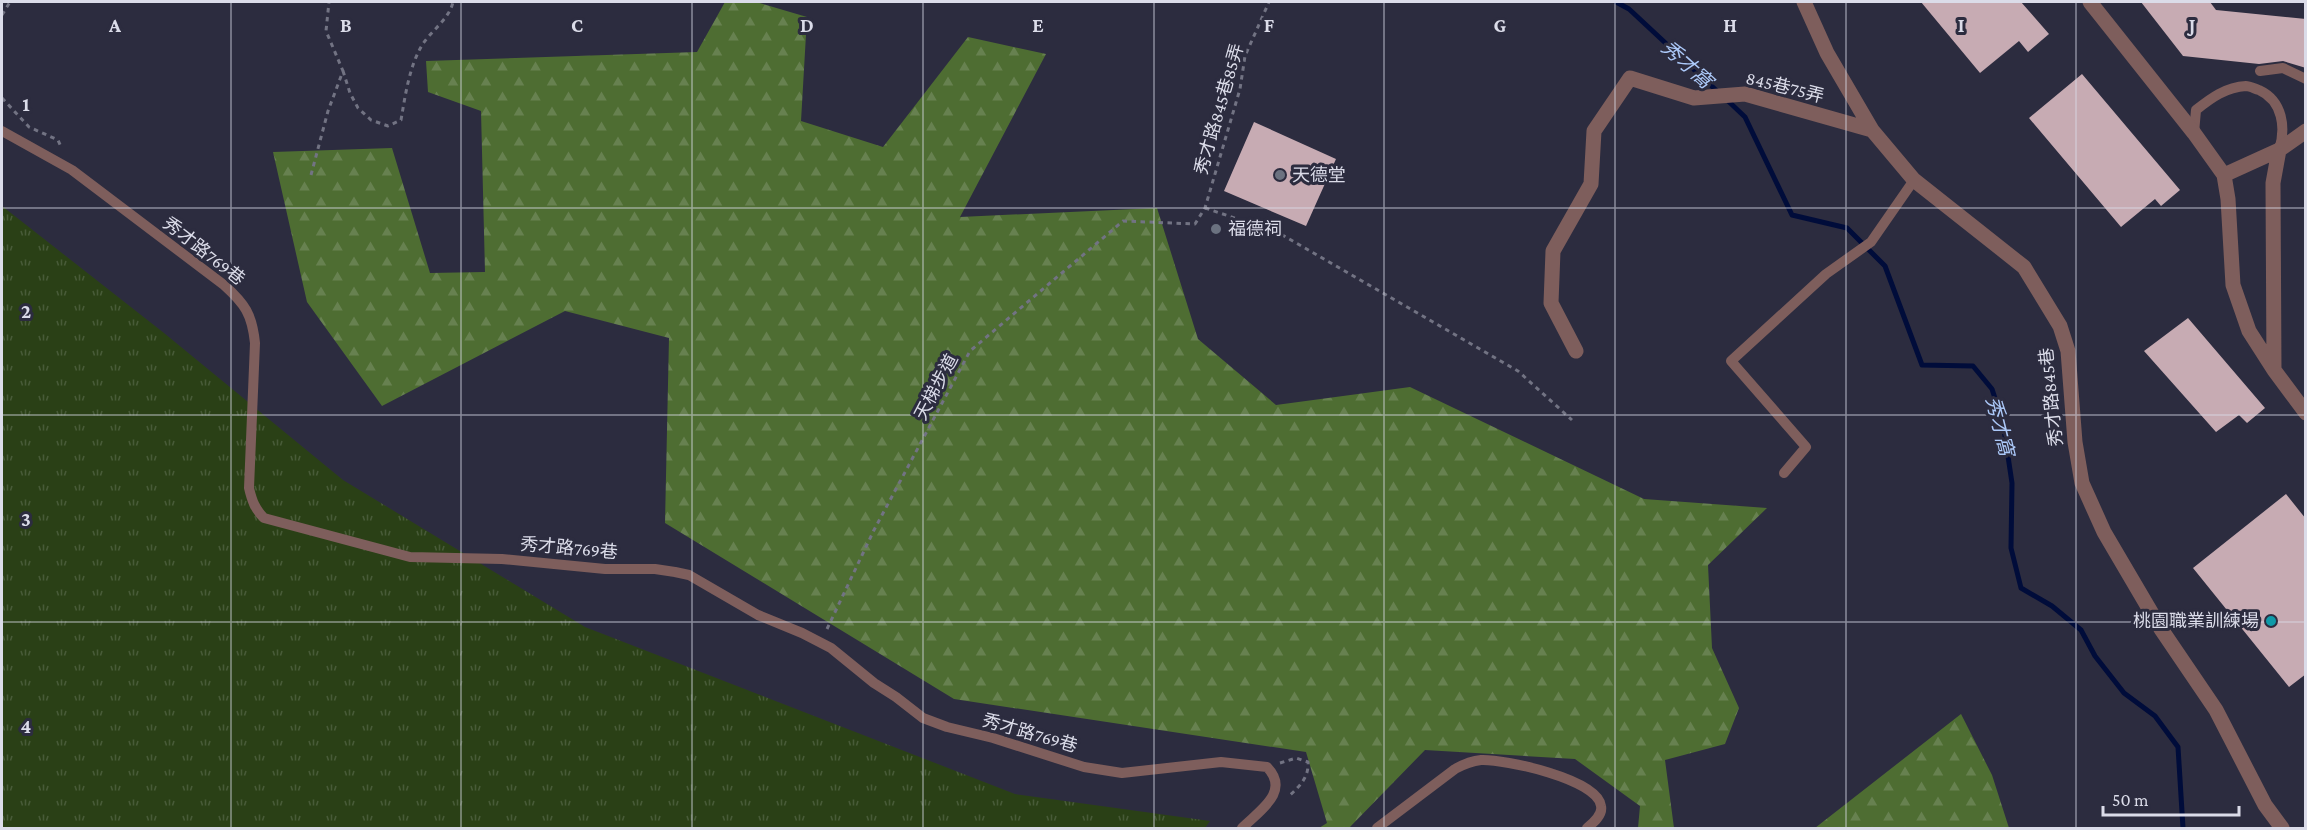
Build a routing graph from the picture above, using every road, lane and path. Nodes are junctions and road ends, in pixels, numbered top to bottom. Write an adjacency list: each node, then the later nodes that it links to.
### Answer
1 (10, 2): 7 (path)
2 (329, 2): 8 (path)
3 (453, 2): 8 (path)
4 (1269, 2): 21 (path, 秀才路845巷85弄)
5 (1804, 2): 12 (street, 秀才路845巷)
6 (2090, 2): 15 (street)
7 (2, 15)
8 (343, 71): 18 (path)
9 (2260, 71): 10 (lane)
10 (2306, 79)
11 (2, 98): 17 (path)
12 (1872, 130): 20 (street, 秀才路845巷); 23 (street, 845巷75弄)
13 (2, 131): 17 (lane, 秀才路769巷)
14 (2306, 131): 16 (street)
15 (2194, 133): 16 (lane); 19 (street)
16 (2279, 150): 19 (street); 24 (street)
17 (72, 170): 28 (lane, 秀才路769巷)
18 (311, 175)
19 (2224, 175): 24 (street)
20 (1914, 180): 27 (lane); 32 (street, 秀才路845巷)
21 (1204, 208): 22 (path, 秀才路845巷85弄); 26 (path)
22 (1195, 224): 28 (path, 天梯步道)
23 (1576, 351)
24 (2274, 370): 25 (street)
25 (2306, 413)
26 (1572, 420)
27 (1784, 473)
28 (831, 648): 29 (lane, 秀才路769巷)
29 (1242, 828)
30 (1377, 828): 31 (lane)
31 (1587, 828)
32 (2282, 828)

